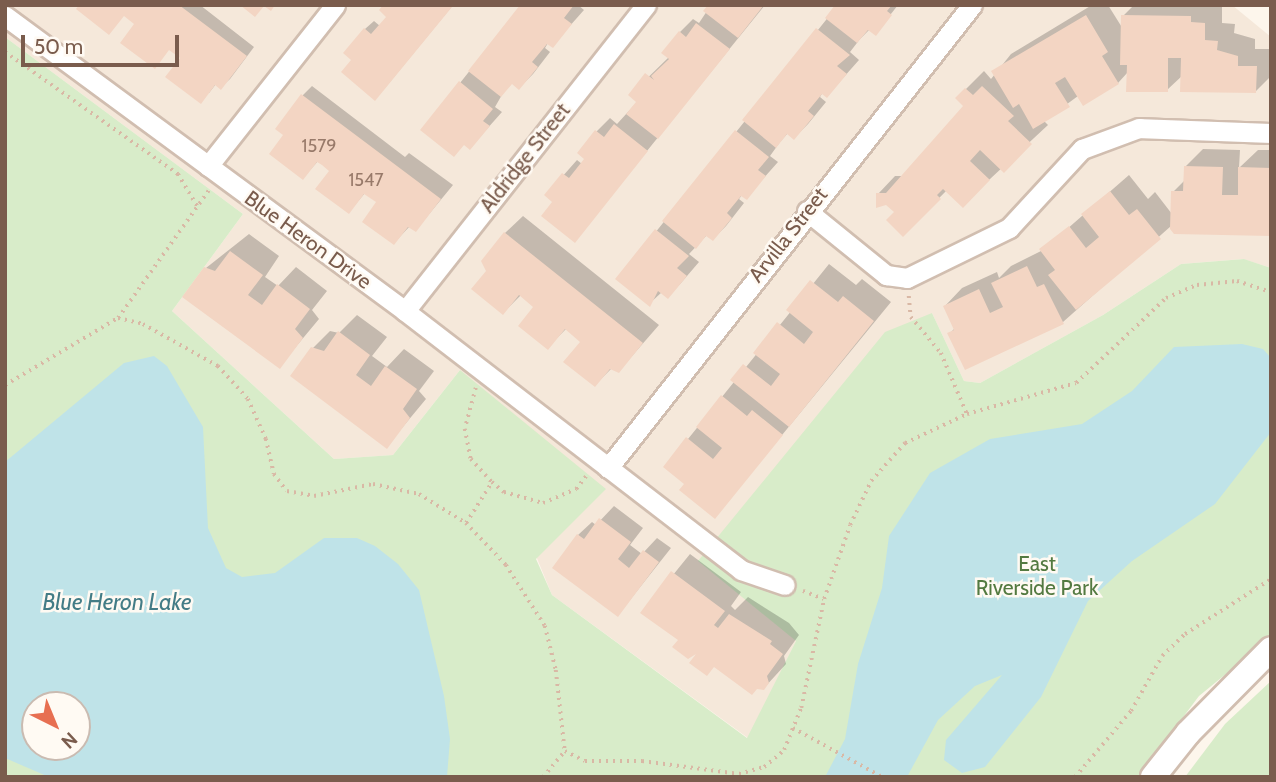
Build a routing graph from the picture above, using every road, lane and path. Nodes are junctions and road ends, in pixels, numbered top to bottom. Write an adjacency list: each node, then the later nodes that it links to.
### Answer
1 (25, 5): 5 (street)
2 (335, 5): 8 (street)
3 (646, 5): 13 (street, Aldridge Street)
4 (971, 5): 11 (street, Arvilla Street)
5 (9, 18): 8 (street, Blue Heron Drive)
6 (5, 52): 10 (path)
7 (1271, 133): 12 (street)
8 (208, 166): 13 (street, Blue Heron Drive)
9 (211, 188): 10 (path)
10 (198, 208): 15 (path)
11 (807, 211): 12 (street); 17 (street, Arvilla Street)
12 (907, 278): 16 (path)
13 (405, 311): 14 (street, Blue Heron Drive)
14 (486, 373): 17 (street, Blue Heron Drive); 18 (path)
15 (5, 385)
16 (967, 414)
17 (603, 465): 18 (path); 21 (street, Blue Heron Drive)
18 (492, 482): 19 (path)
19 (466, 523)
20 (1271, 579): 27 (path)
21 (785, 585)
22 (1271, 649): 28 (street)
23 (793, 728): 26 (path)
24 (565, 751): 25 (path)
25 (543, 777)
26 (882, 777)
27 (1074, 777)
28 (1153, 777)

